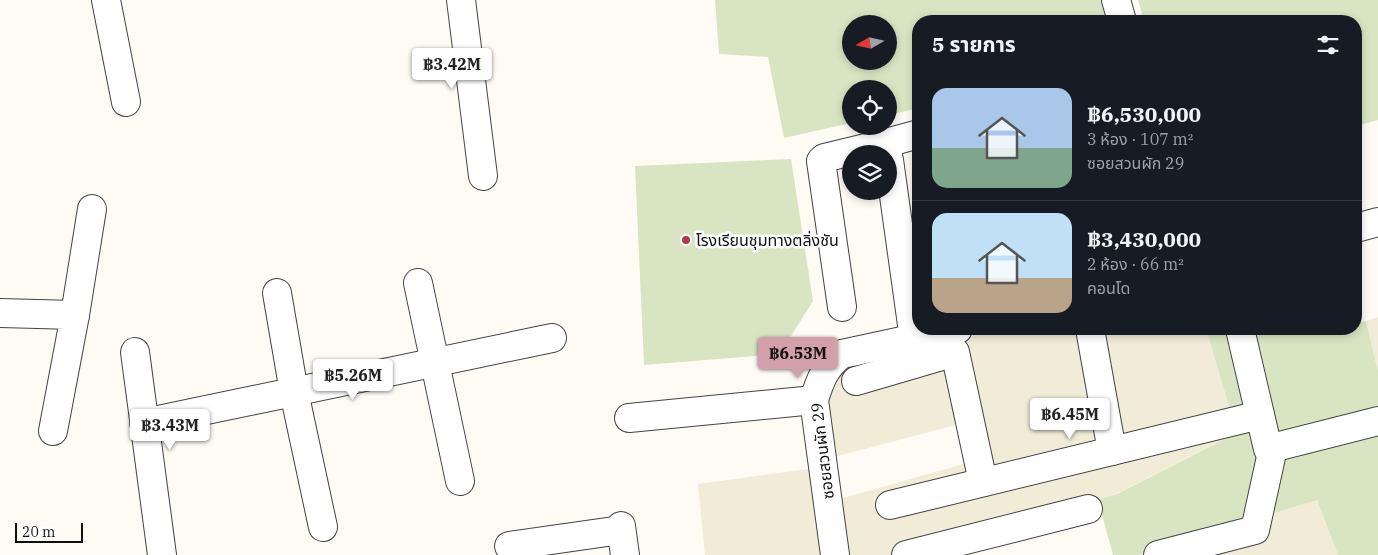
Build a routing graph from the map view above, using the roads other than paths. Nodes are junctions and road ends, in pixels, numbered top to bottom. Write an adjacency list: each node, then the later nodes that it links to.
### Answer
1 (106, 0): 5 (street)
2 (461, 0): 9 (street)
3 (1116, 0): 4 (street)
4 (1120, 15)
5 (126, 102)
6 (912, 138): 7 (street)
7 (897, 147)
8 (842, 156): 17 (street)
9 (483, 176)
10 (896, 200): 16 (street)
11 (92, 209): 19 (street)
12 (1378, 222): 13 (street)
13 (1362, 226)
14 (418, 283): 27 (street)
15 (277, 293): 29 (street)
16 (912, 296)
17 (842, 307)
18 (0, 313): 19 (street)
19 (75, 316): 35 (street)
20 (914, 335): 25 (street)
21 (932, 335): 25 (street, ซอยสวนผัก 29)
22 (1091, 335): 37 (street)
23 (1241, 335): 31 (street)
24 (552, 338): 27 (street)
25 (914, 339): 30 (street, ซอยสวนผัก 29)
26 (135, 352): 34 (street)
27 (435, 362): 29 (street); 38 (street)
28 (856, 381): 39 (street)
29 (294, 392): 34 (street); 42 (street)
30 (814, 400): 32 (street); 46 (street, ซอยสวนผัก 29)
31 (1260, 415): 36 (street); 37 (street)
32 (629, 418)
33 (1378, 421): 36 (street)
34 (144, 423): 45 (street)
35 (53, 431)
36 (1273, 448): 48 (street)
37 (1112, 451): 39 (street)
38 (460, 480)
39 (984, 482): 40 (street)
40 (890, 505)
41 (1088, 510): 47 (street)
42 (323, 527)
43 (622, 537): 44 (street)
44 (509, 546)
45 (162, 555)
46 (836, 555)
47 (906, 555)
48 (1158, 555)

